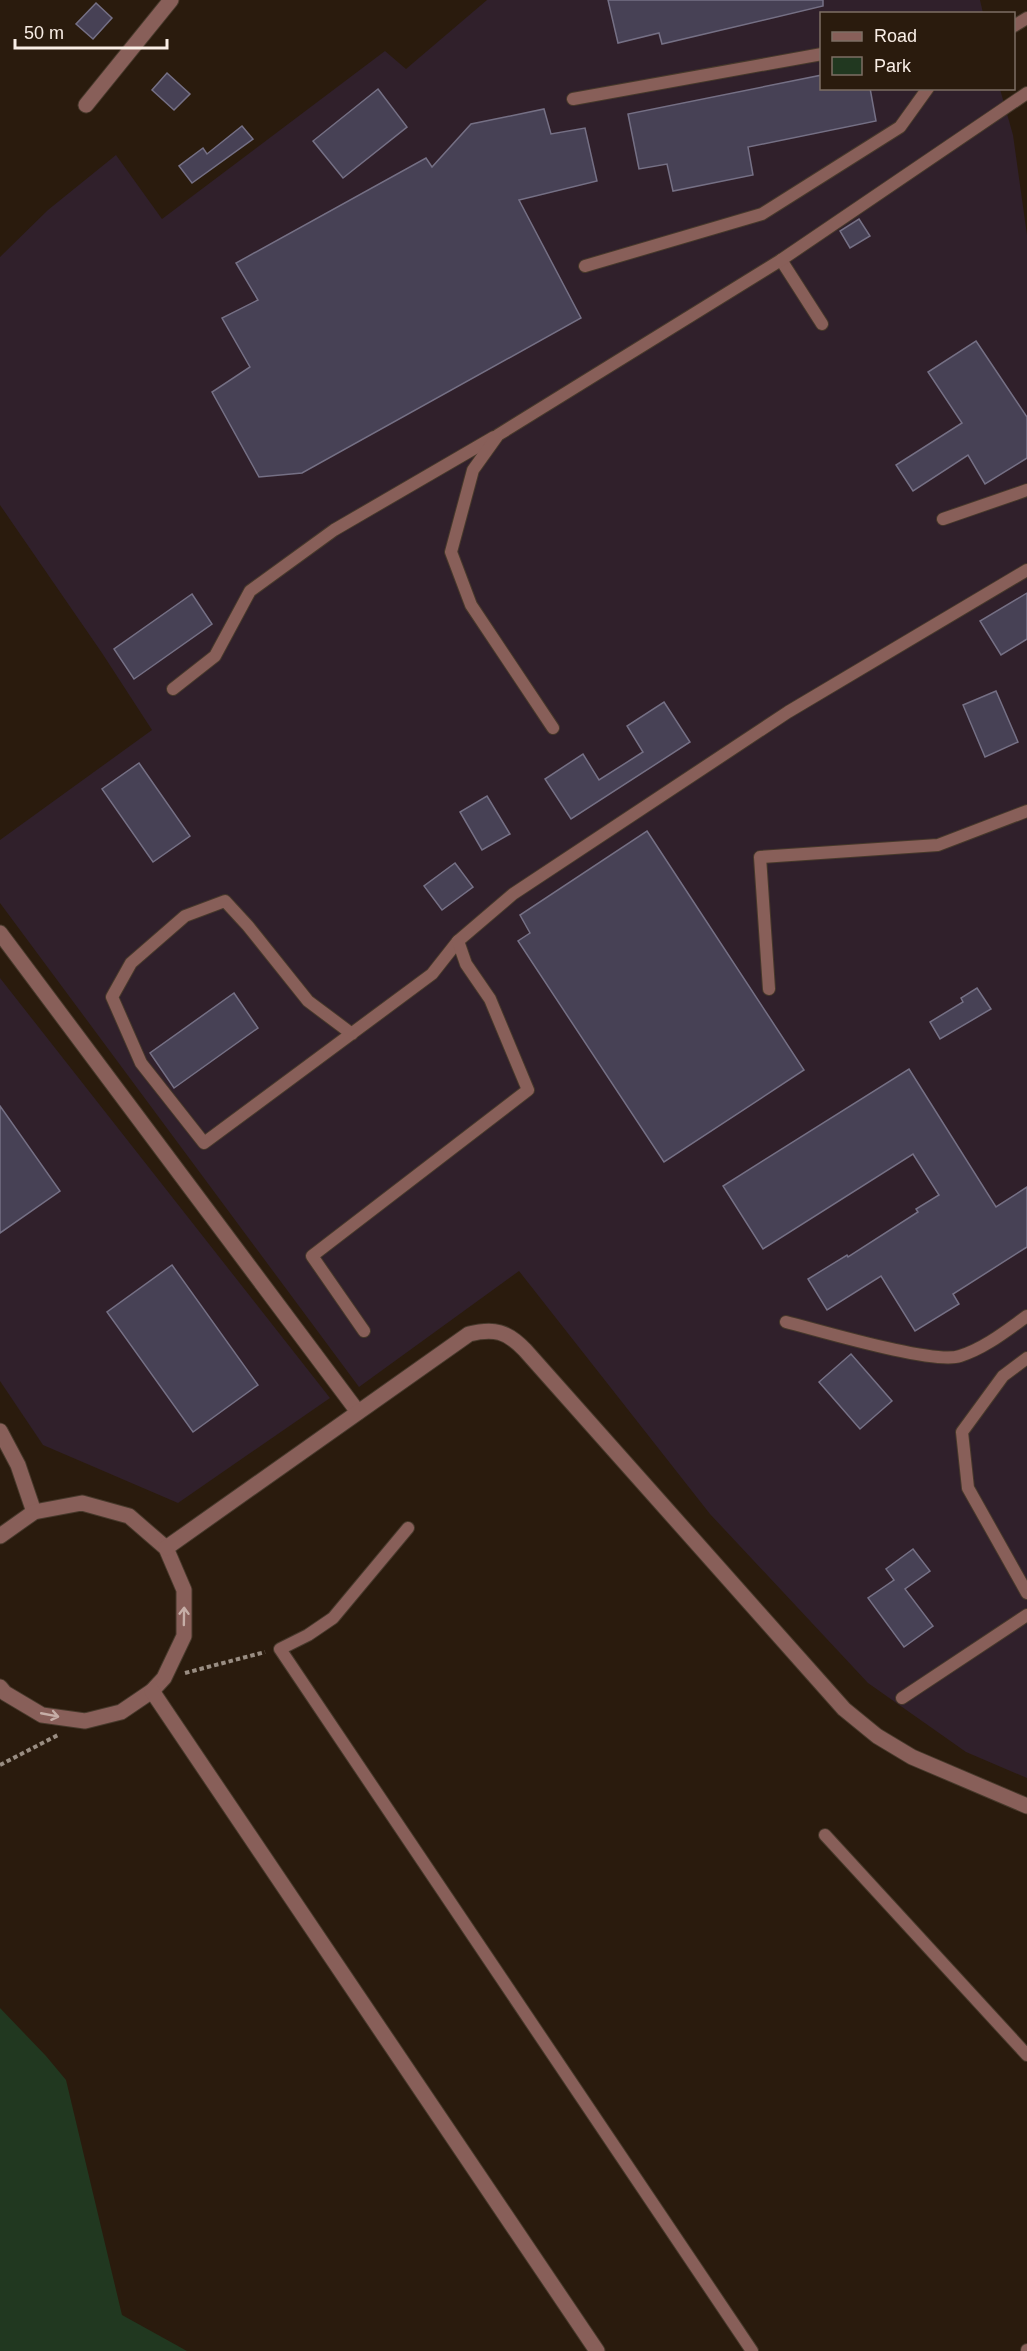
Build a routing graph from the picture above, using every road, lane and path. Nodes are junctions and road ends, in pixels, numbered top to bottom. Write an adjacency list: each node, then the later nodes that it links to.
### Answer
1 (171, 0): 6 (street)
2 (820, 54): 5 (lane)
3 (927, 90): 8 (lane)
4 (1027, 93): 7 (lane)
5 (573, 99)
6 (86, 105)
7 (780, 260): 9 (lane); 10 (lane)
8 (585, 266)
9 (822, 324)
10 (498, 435): 14 (lane); 15 (lane)
11 (1027, 490): 12 (lane)
12 (943, 519)
13 (1027, 570): 18 (lane)
14 (173, 689)
15 (553, 728)
16 (1027, 811): 19 (lane)
17 (0, 933): 25 (street)
18 (458, 941): 20 (lane); 23 (lane)
19 (769, 989)
20 (352, 1034): 20 (lane)
21 (1027, 1316): 22 (lane)
22 (786, 1322)
23 (364, 1331)
24 (1027, 1358): 31 (lane)
25 (358, 1412): 30 (street); 40 (street)
26 (0, 1431): 27 (street)
27 (34, 1512): 29 (street); 30 (street)
28 (408, 1528): 33 (lane)
29 (0, 1536)
30 (166, 1548): 34 (street, one-way to 30)
31 (1027, 1593)
32 (1027, 1615): 37 (lane)
33 (280, 1648): 34 (path); 44 (lane)
34 (164, 1678): 36 (street)
35 (0, 1687): 38 (street, one-way to 38)
36 (152, 1691): 38 (street); 43 (street)
37 (902, 1698)
38 (85, 1721): 39 (path)
39 (0, 1765)
40 (1027, 1806)
41 (825, 1835): 42 (lane)
42 (1027, 2055)
43 (597, 2351)
44 (752, 2351)

